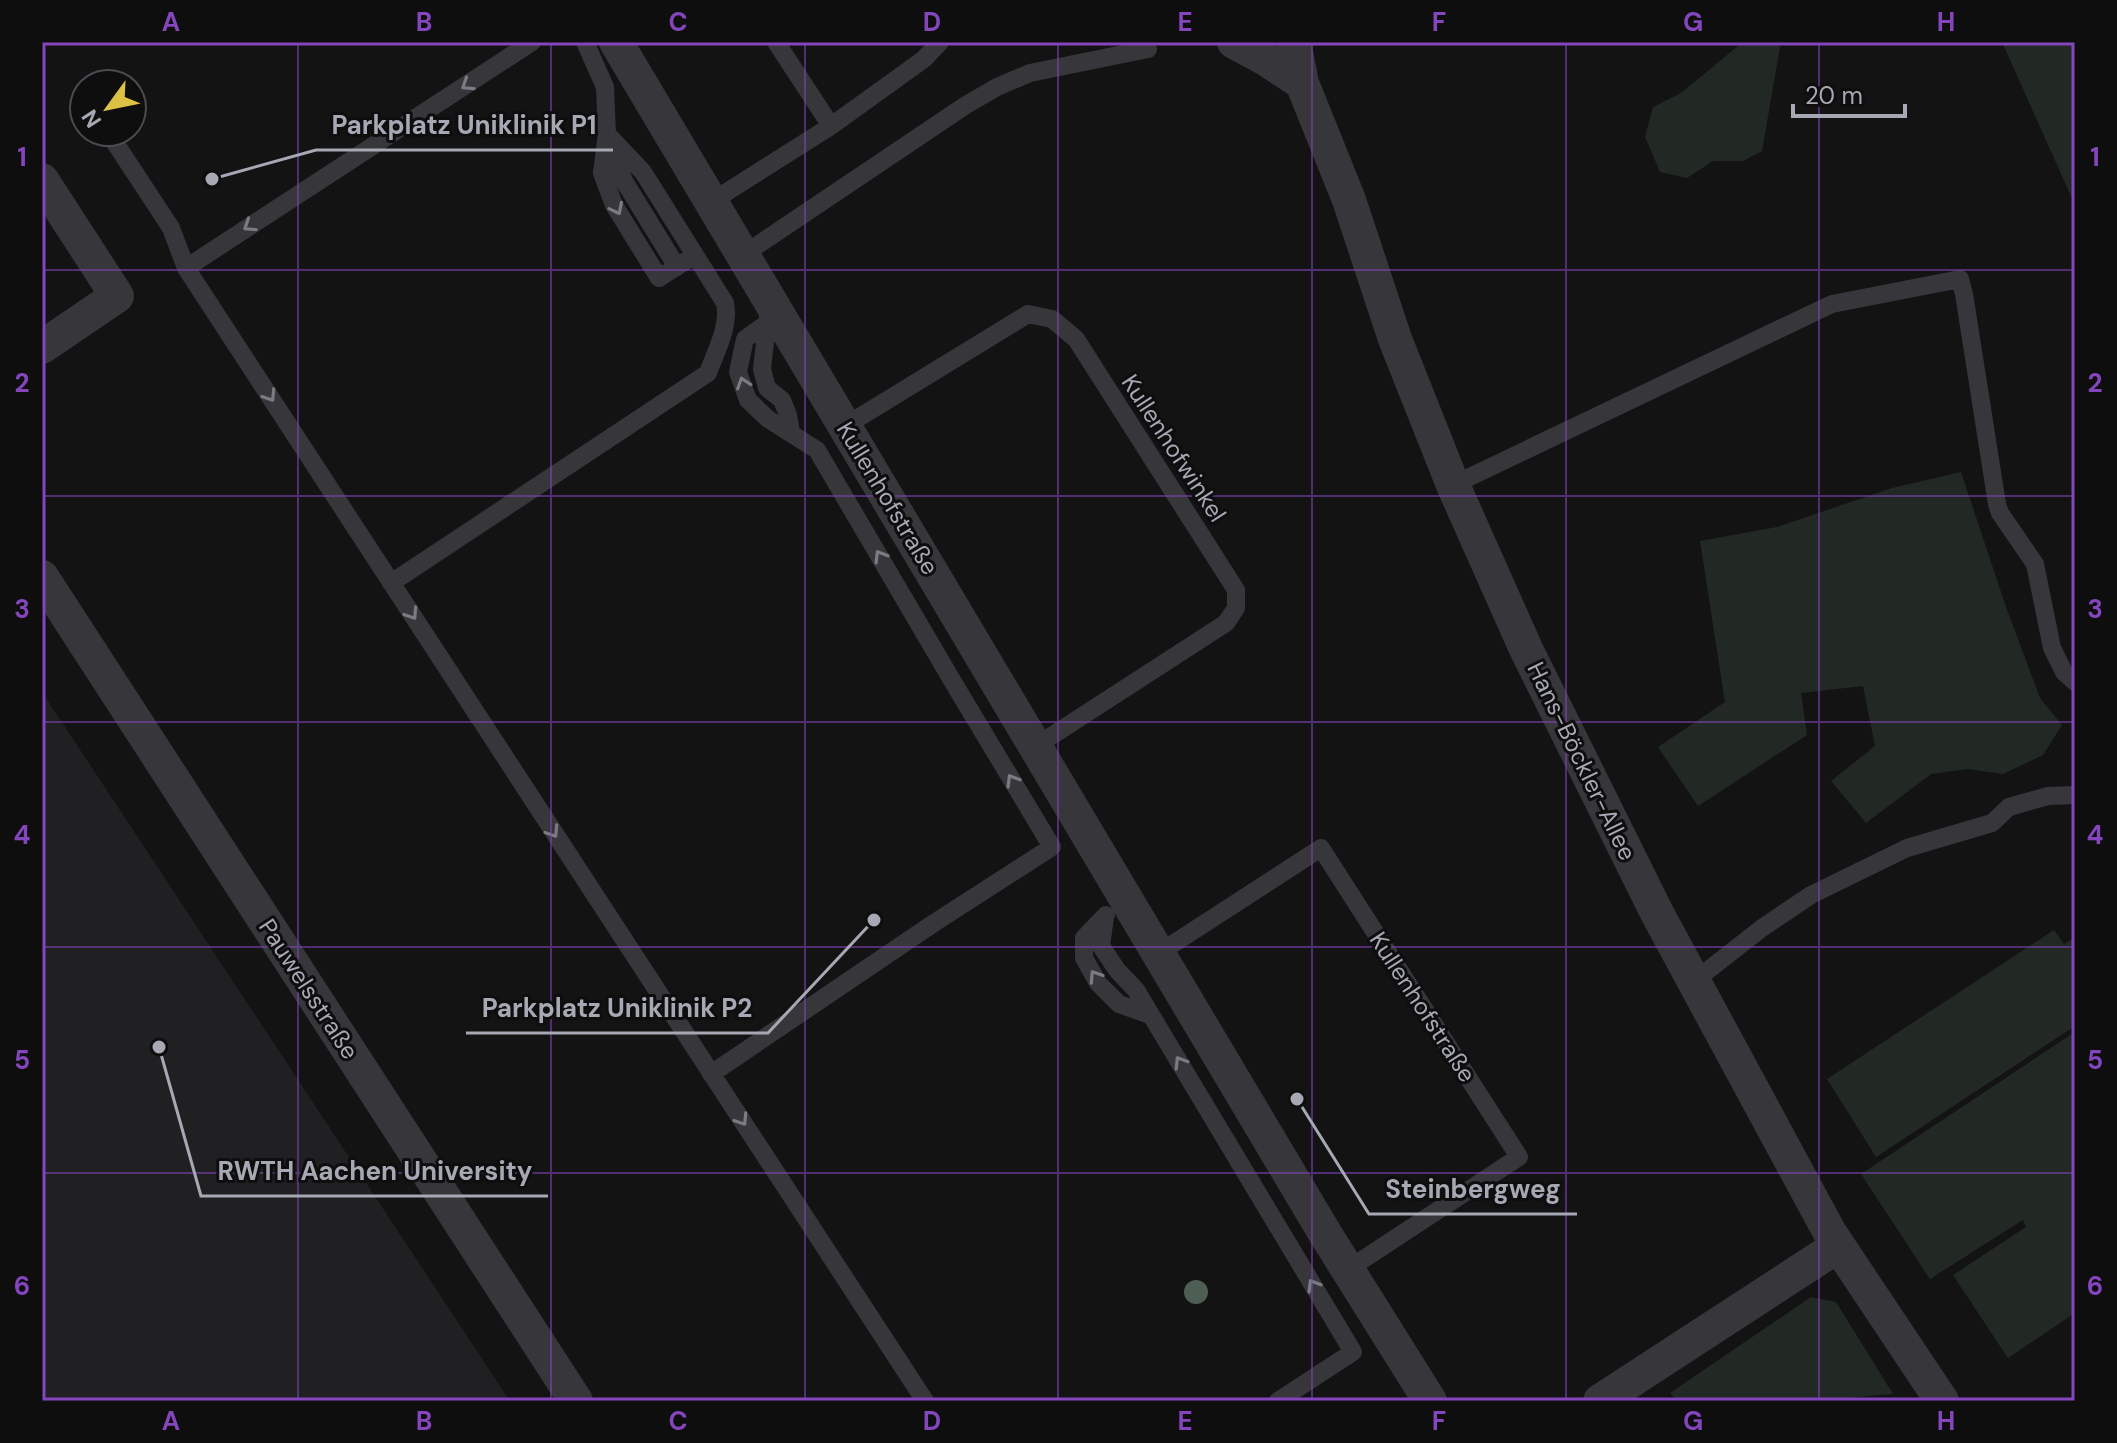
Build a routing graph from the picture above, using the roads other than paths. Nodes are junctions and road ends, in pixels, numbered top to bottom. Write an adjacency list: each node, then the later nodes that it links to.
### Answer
1 (532, 42): 18 (lane, one-way to 18)
2 (585, 42): 11 (lane)
3 (616, 42): 14 (street, Kullenhofstraße)
4 (776, 42): 10 (lane)
5 (940, 42): 10 (lane)
6 (1234, 42): 9 (street)
7 (1294, 42): 9 (street, Hans-Böckler-Allee)
8 (1148, 49): 16 (lane)
9 (1302, 83): 22 (street, Hans-Böckler-Allee)
10 (831, 126): 14 (lane)
11 (607, 134): 15 (lane); 17 (lane); 17 (lane, one-way to 17)
12 (118, 148): 18 (lane)
13 (42, 180): 20 (street)
14 (711, 202): 16 (street, Kullenhofstraße)
15 (695, 255): 17 (lane); 24 (lane)
16 (743, 255): 19 (street, Kullenhofstraße)
17 (677, 267)
18 (186, 268): 24 (lane, one-way to 24)
19 (766, 310): 21 (street, Kullenhofstraße); 31 (lane, one-way to 19)
20 (42, 347)
21 (845, 426): 26 (street, Kullenhofstraße); 26 (lane, Kullenhofwinkel)
22 (1453, 485): 25 (lane); 30 (street, Hans-Böckler-Allee)
23 (42, 577): 34 (street, Pauwelsstraße)
24 (391, 583): 31 (lane, one-way to 31)
25 (2075, 682)
26 (1036, 746): 28 (street, Kullenhofstraße)
27 (2075, 795): 30 (lane)
28 (1115, 906): 29 (street, Kullenhofstraße); 36 (lane, one-way to 28)
29 (1159, 953): 33 (street, Kullenhofstraße); 33 (lane, Kullenhofstraße)
30 (1693, 982): 32 (street, Hans-Böckler-Allee)
31 (711, 1074): 35 (lane, one-way to 35)
32 (1838, 1246): 38 (street); 39 (street, Hans-Böckler-Allee)
33 (1347, 1270): 37 (street, Kullenhofstraße)
34 (576, 1401)
35 (925, 1401)
36 (1278, 1401)
37 (1430, 1401)
38 (1600, 1401)
39 (1942, 1401)

